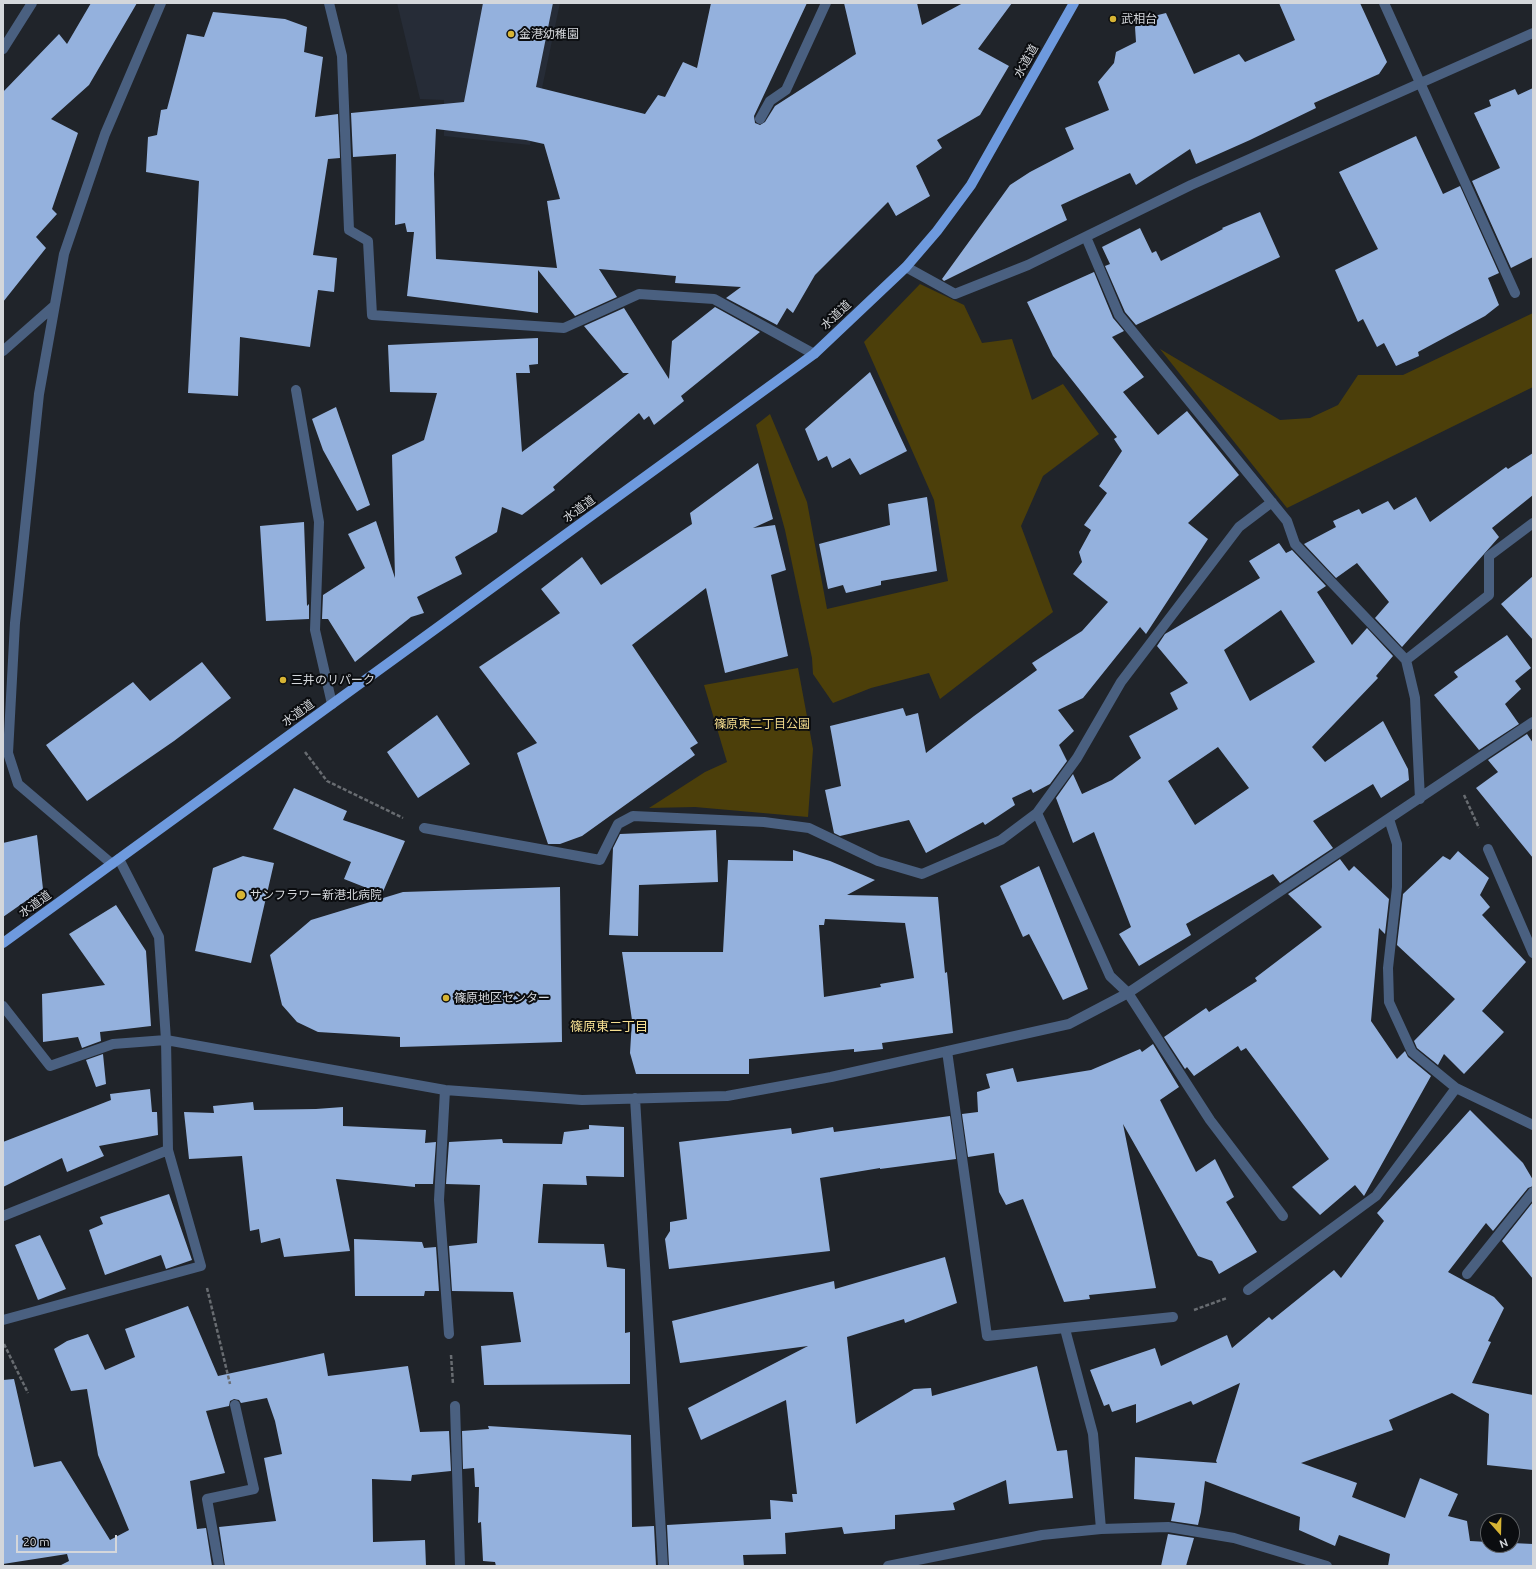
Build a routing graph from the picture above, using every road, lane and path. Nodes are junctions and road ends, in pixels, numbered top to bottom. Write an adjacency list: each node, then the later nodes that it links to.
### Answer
1 (32, 3): 8 (street)
2 (161, 3): 14 (street)
3 (329, 3): 16 (street)
4 (826, 3): 10 (street)
5 (1074, 3): 12 (main road, 水道道)
6 (1384, 3): 9 (street)
7 (1533, 33): 9 (street)
8 (3, 49)
9 (1420, 83): 11 (street); 13 (street)
10 (760, 119)
11 (1086, 237): 12 (street); 18 (street)
12 (906, 267): 16 (main road, 水道道)
13 (1515, 293)
14 (54, 306): 15 (street); 24 (street)
15 (3, 351)
16 (814, 354): 21 (main road, 水道道)
17 (296, 390): 21 (street)
18 (1272, 502): 20 (street); 27 (street)
19 (1533, 523): 20 (street)
20 (1406, 660): 26 (street)
21 (332, 704): 23 (main road, 水道道)
22 (1533, 722): 25 (street)
23 (291, 734): 29 (path); 31 (main road, 水道道)
24 (7, 770): 31 (street)
25 (1455, 775): 26 (street); 30 (path)
26 (1420, 798): 28 (street)
27 (1037, 813): 29 (street); 34 (street)
28 (1389, 818): 34 (street); 38 (street)
29 (424, 828)
30 (1488, 849): 33 (street)
31 (116, 862): 32 (main road, 水道道); 36 (street)
32 (3, 943)
33 (1533, 953)
34 (1128, 993): 37 (street); 45 (street)
35 (3, 1006): 36 (street)
36 (166, 1040): 39 (street); 42 (street)
37 (947, 1051): 40 (street); 51 (street)
38 (1456, 1088): 41 (street); 48 (street)
39 (445, 1090): 40 (street); 52 (street)
40 (635, 1098): 60 (street)
41 (1533, 1125)
42 (168, 1150): 44 (street); 46 (street)
43 (1533, 1192): 47 (street)
44 (3, 1216)
45 (1283, 1216)
46 (201, 1266): 50 (street); 55 (path)
47 (1467, 1274)
48 (1248, 1290): 49 (path)
49 (1173, 1317): 51 (street)
50 (3, 1320)
51 (1065, 1329): 57 (street)
52 (449, 1334): 56 (path)
53 (3, 1341): 54 (path)
54 (28, 1393)
55 (235, 1405): 58 (street)
56 (455, 1406): 59 (street)
57 (1101, 1529): 61 (street); 62 (street)
58 (219, 1566)
59 (460, 1566)
60 (663, 1566)
61 (888, 1566)
62 (1327, 1566)

